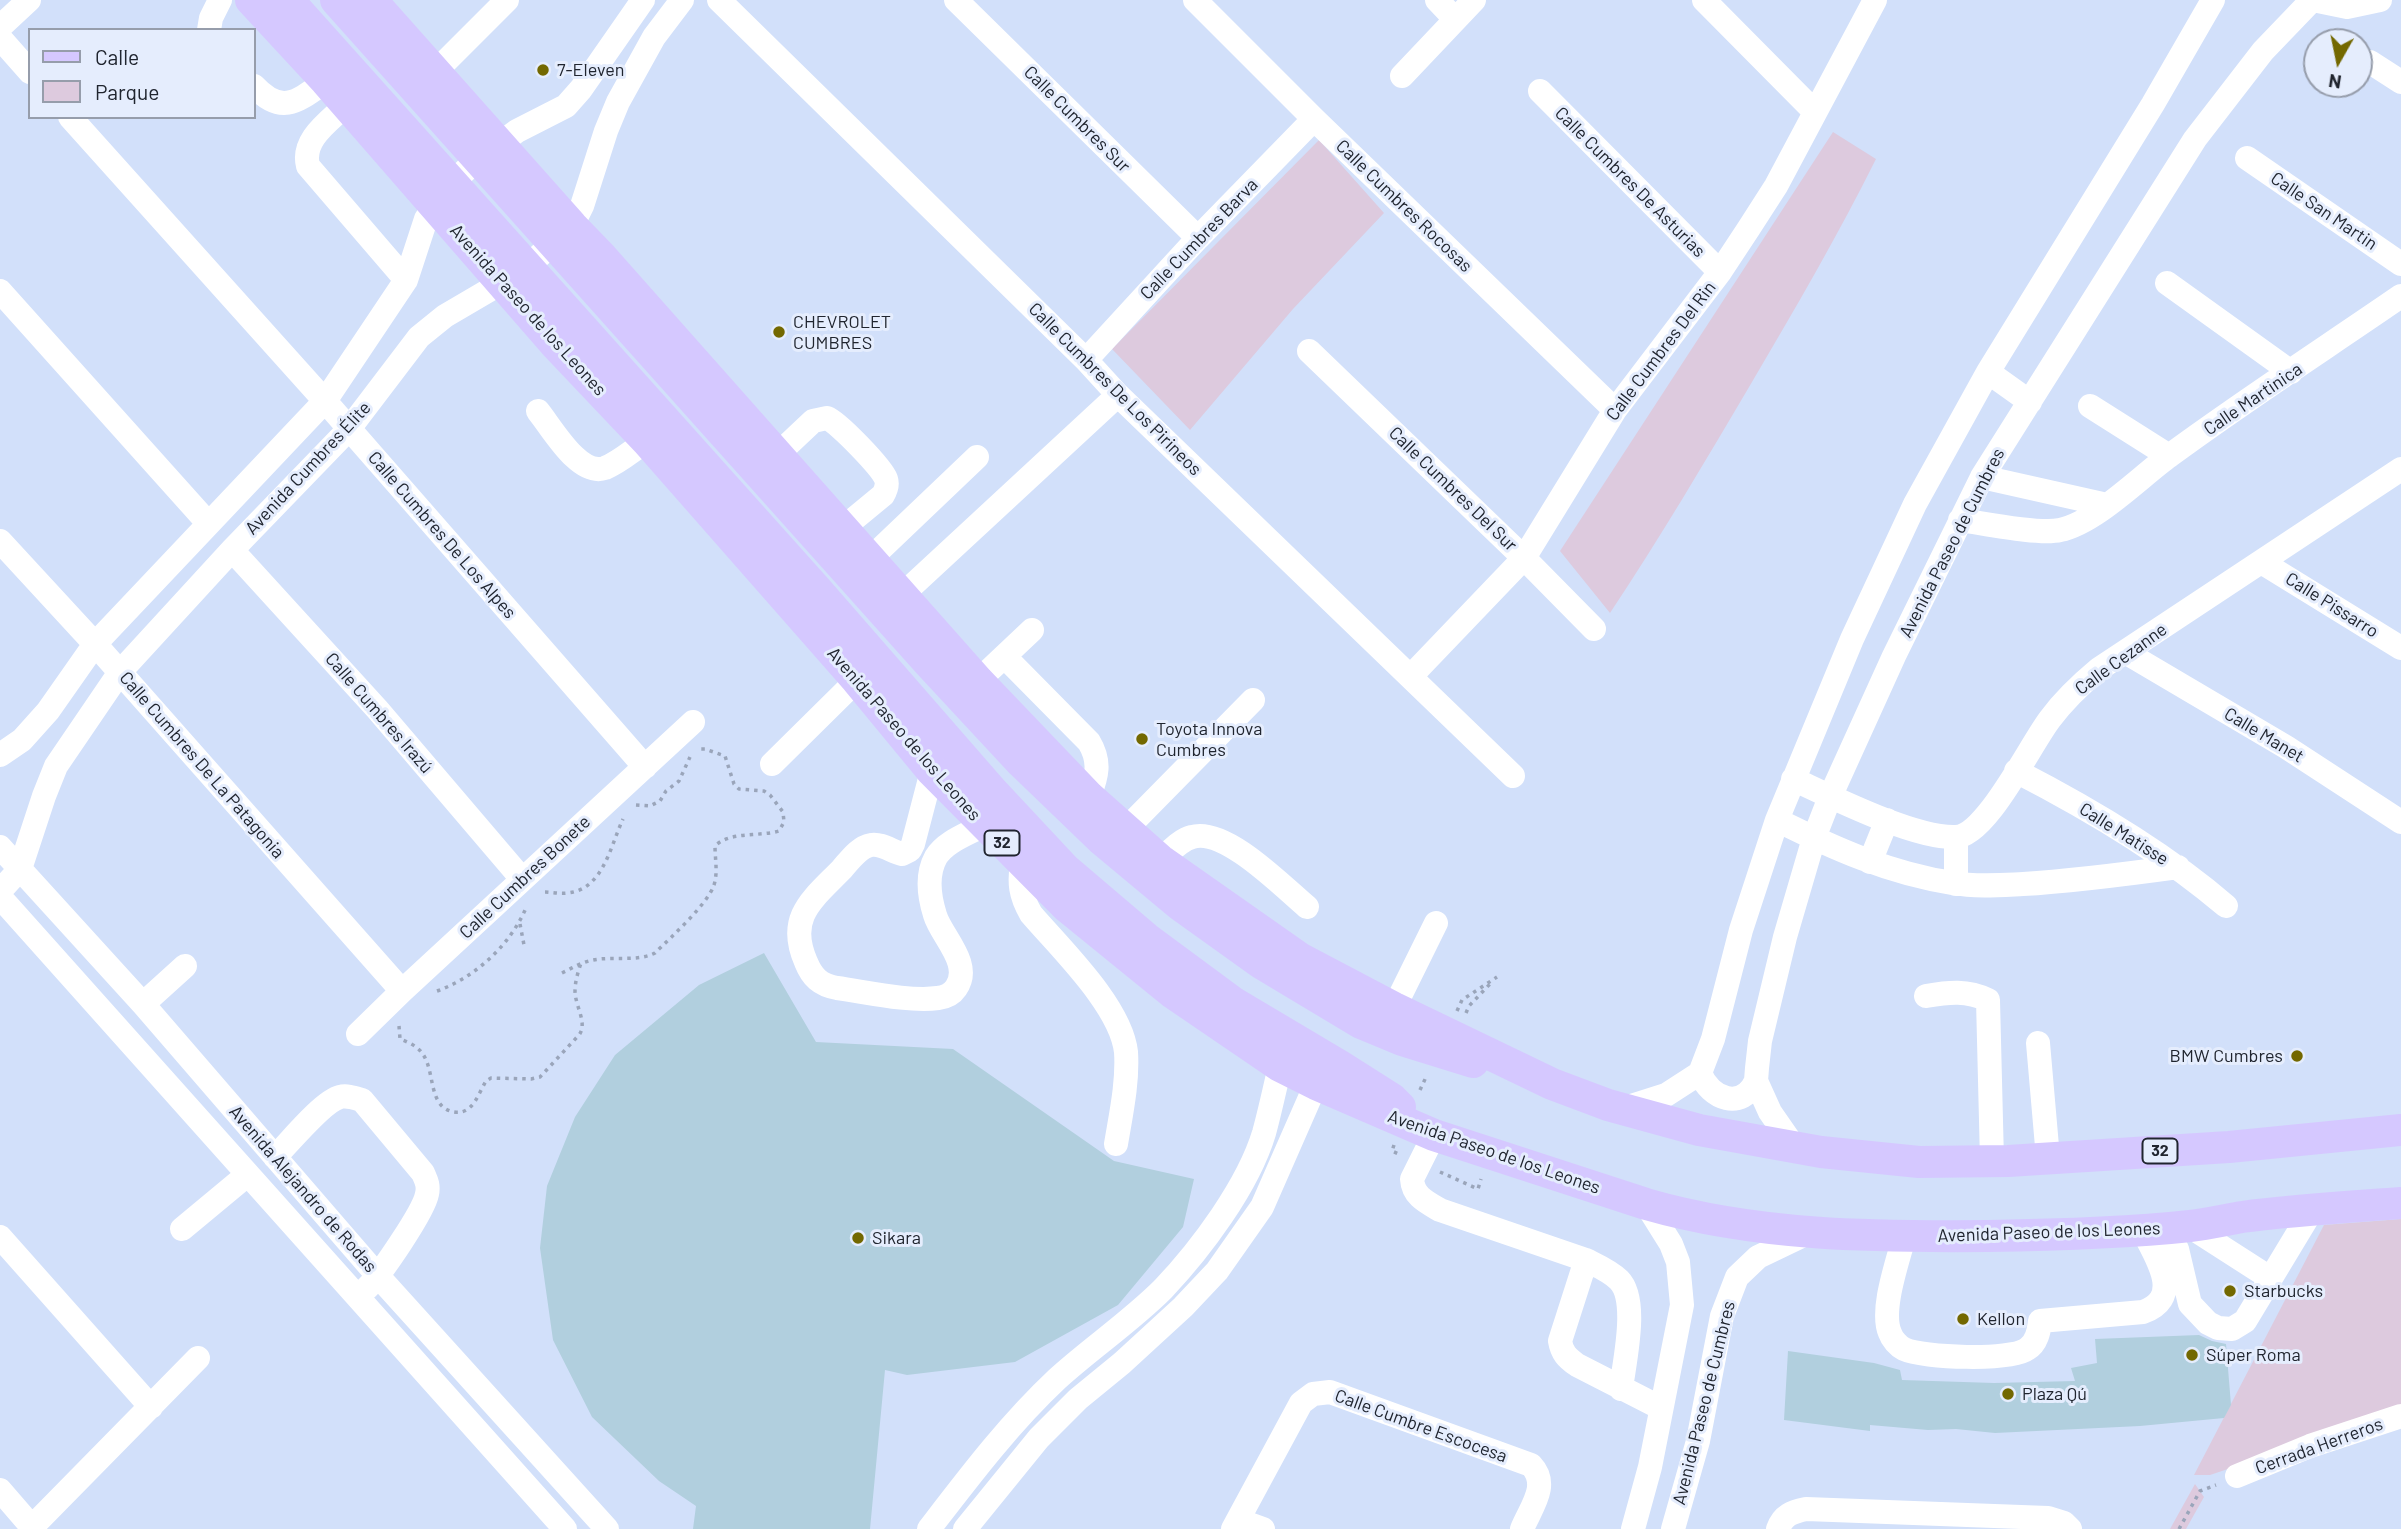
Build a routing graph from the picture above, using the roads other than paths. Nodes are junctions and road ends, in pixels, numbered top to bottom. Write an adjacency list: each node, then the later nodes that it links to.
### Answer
1 (29, 0): 21 (street)
2 (220, 0): 22 (street)
3 (251, 0): 28 (main road, Avenida Paseo de los Leones / 32)
4 (288, 0): 132 (main road)
5 (336, 0): 125 (main road)
6 (371, 0): 26 (main road, 32)
7 (507, 0): 26 (street)
8 (643, 0): 36 (street, Avenida Cumbres Élite)
9 (682, 0): 39 (street, Avenida Cumbres Élite)
10 (719, 0): 51 (street, Calle Cumbres De Los Pirineos)
11 (956, 0): 40 (street, Calle Cumbres Sur)
12 (1195, 0): 35 (street, Calle Cumbres Rocosas)
13 (1437, 0): 20 (street)
14 (1474, 0): 20 (street)
15 (1704, 0): 32 (street)
16 (1875, 0): 32 (street, Calle Cumbres Del Rin)
17 (2213, 0): 52 (street)
18 (2312, 0): 19 (street); 56 (street, Avenida Paseo de Cumbres)
19 (2380, 0)
20 (1455, 19): 27 (street)
21 (0, 27)
22 (209, 28)
23 (0, 38): 25 (street)
24 (2373, 63): 29 (street)
25 (28, 70)
26 (438, 75): 33 (main road); 36 (main road, 32)
27 (1402, 76)
28 (326, 81): 30 (street); 33 (main road, Avenida Paseo de los Leones / 32)
29 (2401, 82)
30 (256, 88)
31 (1540, 92): 42 (street, Calle Cumbres De Asturias)
32 (1815, 112): 42 (street, Calle Cumbres Del Rin)
33 (356, 114): 38 (main road, Avenida Paseo de los Leones / 32); 43 (street)
34 (72, 119): 55 (street, Calle Cumbres De Los Alpes)
35 (1314, 119): 40 (street, Calle Cumbres Barva); 58 (street, Calle Cumbres Rocosas)
36 (500, 145): 38 (street, Avenida Cumbres Élite); 39 (main road, 32)
37 (2247, 158): 41 (street, Calle San Martin)
38 (433, 205): 43 (street, Avenida Cumbres Élite); 44 (main road, Avenida Paseo de los Leones / 32)
39 (572, 226): 44 (street, Avenida Cumbres Élite); 47 (main road, 32)
40 (1198, 238): 51 (street, Calle Cumbres Barva)
41 (2401, 264)
42 (1720, 272): 58 (street, Calle Cumbres Del Rin)
43 (406, 280): 55 (street, Avenida Cumbres Élite)
44 (503, 282): 49 (main road, Avenida Paseo de los Leones / 32); 60 (street, Avenida Cumbres Élite)
45 (2167, 283): 53 (street)
46 (0, 291): 69 (street)
47 (636, 295): 49 (main road); 62 (main road, 32)
48 (2401, 296): 53 (street, Calle Martinica)
49 (556, 345): 61 (main road, Avenida Paseo de los Leones / 32)
50 (1310, 351): 73 (street, Calle Cumbres Del Sur)
51 (1086, 360): 54 (street, Calle Cumbres De Los Pirineos)
52 (1988, 372): 56 (street); 95 (street)
53 (2291, 372): 63 (street, Calle Martinica)
54 (1118, 395): 76 (street); 84 (street, Calle Cumbres De Los Pirineos)
55 (325, 401): 60 (street, Calle Cumbres De Los Alpes); 69 (street, Avenida Cumbres Élite)
56 (2029, 402): 66 (street, Avenida Paseo de Cumbres)
57 (2090, 406): 63 (street)
58 (1615, 410): 73 (street, Calle Cumbres Del Rin)
59 (538, 411): 61 (street)
60 (349, 429): 72 (street, Avenida Cumbres Élite); 91 (street, Calle Cumbres De Los Alpes)
61 (647, 441): 85 (main road, Avenida Paseo de los Leones / 32)
62 (778, 454): 70 (main road, 32); 70 (street)
63 (2169, 456): 67 (street, Calle Martinica)
64 (977, 457): 74 (street)
65 (2401, 469): 75 (street, Calle Cezanne)
66 (1982, 477): 67 (street); 68 (street, Avenida Paseo de Cumbres)
67 (2107, 505): 68 (street, Calle Martinica)
68 (1960, 520): 97 (street, Avenida Paseo de Cumbres)
69 (208, 523): 79 (street, Avenida Cumbres Élite)
70 (842, 528): 74 (main road, 32)
71 (0, 541): 79 (street, Calle Cumbres De La Patagonia)
72 (232, 550): 83 (street, Avenida Cumbres Élite); 113 (street, Calle Cumbres Irazú)
73 (1524, 558): 77 (street, Calle Cumbres Del Sur); 84 (street, Calle Cumbres Del Rin)
74 (870, 559): 76 (main road, 32)
75 (2263, 563): 80 (street, Calle Pissarro); 81 (street, Calle Cezanne)
76 (902, 595): 86 (main road, 32)
77 (1594, 629)
78 (1032, 630): 82 (street)
79 (95, 643): 83 (street, Calle Cumbres De La Patagonia); 89 (street, Avenida Cumbres Élite)
80 (2401, 648)
81 (2125, 652): 93 (street, Calle Cezanne); 100 (street, Calle Manet)
82 (1005, 657): 86 (street); 96 (street)
83 (120, 672): 110 (street, Avenida Cumbres Élite); 119 (street, Calle Cumbres De La Patagonia)
84 (1411, 676): 94 (street, Calle Cumbres De Los Pirineos)
85 (857, 680): 90 (street); 92 (main road, Avenida Paseo de los Leones / 32)
86 (978, 681): 96 (main road, 32)
87 (1253, 700): 102 (street)
88 (693, 722): 91 (street, Calle Cumbres Bonete)
89 (0, 755)
90 (772, 764)
91 (645, 766): 113 (street, Calle Cumbres Bonete)
92 (932, 771): 101 (main road, Avenida Paseo de los Leones / 32); 101 (street)
93 (2016, 771): 104 (street, Calle Cezanne); 109 (street, Calle Matisse)
94 (1513, 776)
95 (1793, 779): 97 (street); 98 (street)
96 (1089, 797): 102 (main road, 32)
97 (1830, 797): 99 (street); 103 (street, Avenida Paseo de Cumbres)
98 (1777, 820): 103 (street); 127 (street)
99 (1887, 820): 104 (street); 108 (street)
100 (2401, 822)
101 (984, 825): 107 (main road, Avenida Paseo de los Leones / 32)
102 (1126, 829): 106 (main road, 32)
103 (1814, 838): 108 (street); 128 (street, Avenida Paseo de Cumbres)
104 (1956, 838): 111 (street)
105 (0, 847): 110 (street, Avenida Alejandro de Rodas)
106 (1160, 860): 116 (street); 122 (main road, 32)
107 (1022, 862): 126 (main road, Avenida Paseo de los Leones / 32); 134 (street)
108 (1870, 862): 111 (street)
109 (2178, 867): 111 (street); 115 (street, Calle Matisse)
110 (20, 869): 112 (street, Avenida Cumbres Élite); 121 (street, Avenida Alejandro de Rodas)
111 (1956, 884)
112 (0, 891)
113 (530, 892): 119 (street, Calle Cumbres Bonete)
114 (0, 897): 140 (street, Avenida Alejandro de Rodas)
115 (2227, 905)
116 (1307, 907)
117 (1436, 923): 122 (street)
118 (185, 966): 121 (street)
119 (402, 991): 123 (street, Calle Cumbres Bonete)
120 (1926, 996): 139 (street)
121 (144, 1004): 137 (street, Avenida Alejandro de Rodas)
122 (1394, 1007): 125 (main road, 32)
123 (358, 1034)
124 (2038, 1043): 138 (street)
125 (1443, 1044): 130 (main road, 32)
126 (1280, 1066): 129 (main road, Avenida Paseo de los Leones / 32); 133 (street)
127 (1700, 1073): 128 (street); 130 (street)
128 (1756, 1081): 136 (street)
129 (1316, 1084): 132 (main road, Avenida Paseo de los Leones / 32); 135 (street)
130 (1622, 1109): 136 (main road, 32)
131 (2401, 1130): 138 (main road, 32)
132 (1430, 1133): 142 (main road, Avenida Paseo de los Leones / 32); 152 (street)
133 (1263, 1135): 135 (street); 143 (street)
134 (1116, 1144)
135 (1291, 1144): 145 (street)
136 (1795, 1148): 139 (main road, 32)
137 (275, 1157): 153 (street, Avenida Alejandro de Rodas); 153 (street)
138 (2048, 1158): 139 (main road, 32)
139 (1992, 1161)
140 (247, 1175): 148 (street); 156 (street, Avenida Alejandro de Rodas)
141 (2401, 1203): 144 (main road, Avenida Paseo de los Leones / 32)
142 (1646, 1204): 149 (main road, Avenida Paseo de los Leones / 32); 161 (street, Avenida Paseo de Cumbres)
143 (1225, 1209): 145 (street); 155 (street)
144 (2312, 1210): 146 (main road, Avenida Paseo de los Leones / 32); 154 (street)
145 (1250, 1223): 157 (street)
146 (2189, 1226): 147 (main road, Avenida Paseo de los Leones / 32); 154 (street)
147 (2149, 1228): 151 (main road, Avenida Paseo de los Leones / 32); 151 (street); 154 (street)
148 (182, 1229)
149 (1808, 1233): 151 (main road, Avenida Paseo de los Leones / 32); 175 (street, Avenida Paseo de Cumbres)
150 (0, 1237): 160 (street)
151 (1904, 1237)
152 (1586, 1260): 159 (street); 159 (street)
153 (379, 1276): 156 (street); 169 (street, Avenida Alejandro de Rodas)
154 (2270, 1278)
155 (1162, 1289): 157 (street); 170 (street)
156 (356, 1298): 168 (street, Avenida Alejandro de Rodas)
157 (1183, 1307): 171 (street)
158 (198, 1358): 160 (street)
159 (1621, 1389): 161 (street)
160 (151, 1408): 167 (street)
161 (1661, 1408): 174 (street, Avenida Paseo de Cumbres)
162 (2401, 1416): 163 (street, Cerrada Herreros)
163 (2237, 1476)
164 (0, 1490): 167 (street)
165 (1784, 1520): 176 (street)
166 (1235, 1524): 172 (street); 173 (street, Calle Cumbre Escocesa)
167 (31, 1528)
168 (565, 1529)
169 (607, 1529)
170 (929, 1529)
171 (965, 1529)
172 (1263, 1529)
173 (1522, 1529)
174 (1633, 1529)
175 (1673, 1529)
176 (2070, 1529)

